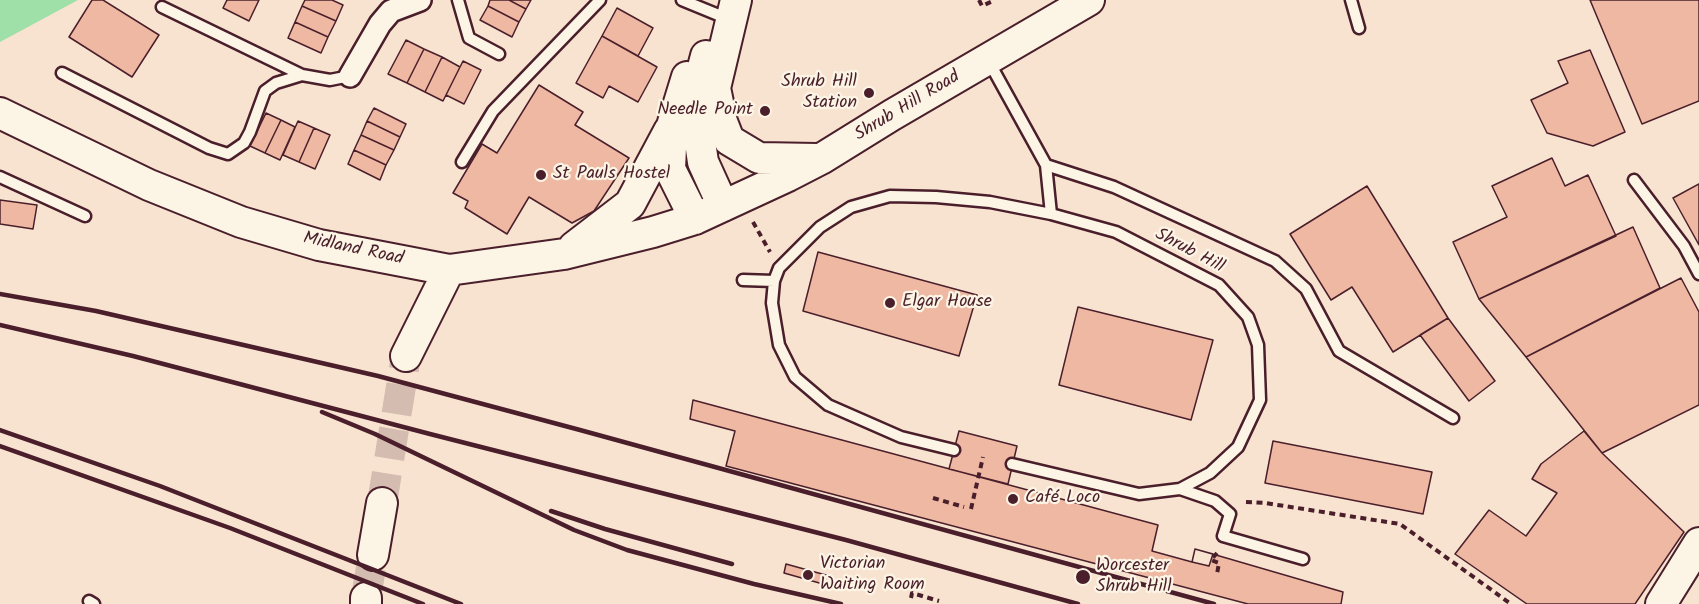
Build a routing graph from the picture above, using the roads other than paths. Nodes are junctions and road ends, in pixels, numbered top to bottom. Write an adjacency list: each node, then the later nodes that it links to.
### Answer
1 (420, 0): 15 (street)
2 (458, 0): 11 (lane)
3 (600, 0): 19 (lane)
4 (682, 0): 7 (lane)
5 (1089, 0): 12 (main road, Shrub Hill Road)
6 (1351, 0): 9 (lane)
7 (728, 5): 10 (main road); 18 (main road)
8 (162, 7): 14 (lane)
9 (1359, 28)
10 (709, 45): 17 (main road); 23 (main road)
11 (499, 54)
12 (988, 60): 18 (main road, Shrub Hill Road); 20 (lane)
13 (62, 73): 14 (lane)
14 (302, 75): 15 (lane)
15 (350, 75)
16 (0, 112): 28 (main road, Midland Road)
17 (672, 126): 26 (main road); 27 (main road)
18 (821, 159): 23 (main road, Shrub Hill Road)
19 (462, 162)
20 (1046, 165): 24 (lane); 33 (lane)
21 (0, 177): 25 (lane)
22 (1634, 180): 29 (lane)
23 (731, 202): 26 (main road, Midland Road)
24 (1051, 214): 31 (lane, Shrub Hill); 36 (lane, Shrub Hill)
25 (85, 216)
26 (695, 219): 27 (main road, Midland Road)
27 (564, 254): 28 (main road, Midland Road)
28 (449, 270): 32 (main road)
29 (1699, 274)
30 (743, 280): 31 (lane)
31 (774, 281): 34 (lane, Shrub Hill)
32 (406, 356)
33 (1453, 418)
34 (954, 450)
35 (1012, 464): 36 (lane, Shrub Hill)
36 (1180, 489): 40 (lane)
37 (382, 503): 39 (main road)
38 (1699, 543): 41 (main road)
39 (373, 555)
40 (1303, 559)
41 (1660, 604)

